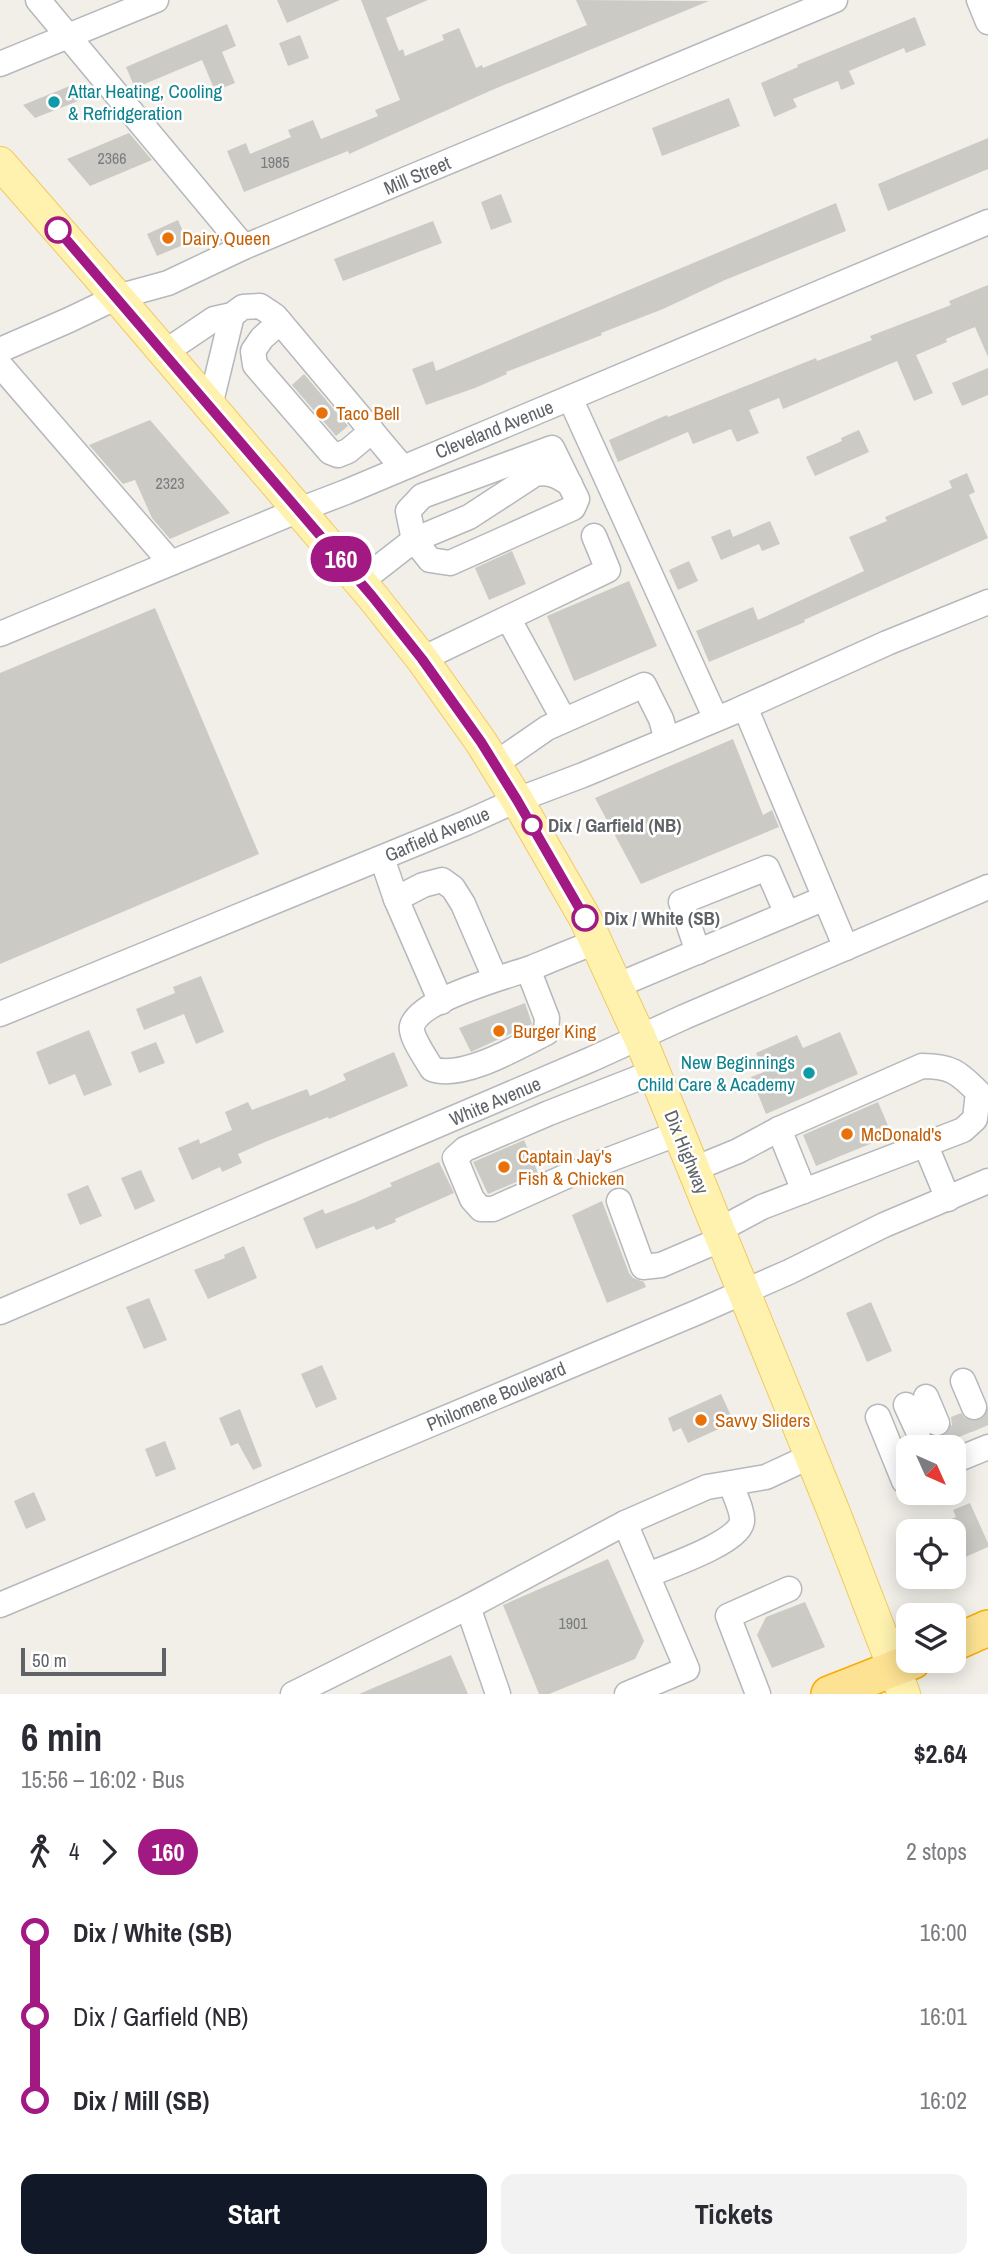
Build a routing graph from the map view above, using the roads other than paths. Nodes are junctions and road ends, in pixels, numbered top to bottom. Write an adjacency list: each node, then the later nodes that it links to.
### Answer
1 (38, 0): 6 (street)
2 (156, 0): 6 (street)
3 (835, 0): 10 (street, Mill Street)
4 (979, 0): 5 (street)
5 (988, 22)
6 (69, 37): 7 (street); 10 (street)
7 (0, 64)
8 (0, 163): 11 (main road, Dix Highway)
9 (988, 222): 17 (street, Cleveland Avenue)
10 (244, 247): 11 (street, Mill Street)
11 (117, 297): 14 (street, Mill Street); 15 (main road, Dix Highway)
12 (232, 315): 13 (street); 15 (street); 18 (street)
13 (280, 322): 19 (street); 19 (street)
14 (0, 350)
15 (165, 352): 18 (main road, Dix Highway)
16 (0, 365): 25 (street)
17 (570, 398): 20 (street, Cleveland Avenue); 32 (street)
18 (210, 406): 22 (main road, Dix Highway)
19 (372, 431): 20 (street)
20 (402, 467): 22 (street, Cleveland Avenue)
21 (570, 484): 24 (street); 24 (street); 24 (street)
22 (299, 510): 25 (street, Cleveland Avenue); 26 (main road, Dix Highway)
23 (594, 537): 28 (street)
24 (414, 540): 26 (street)
25 (171, 563): 29 (street, Cleveland Avenue)
26 (360, 582): 30 (main road, Dix Highway)
27 (988, 602): 31 (street, Garfield Avenue)
28 (508, 618): 30 (street); 33 (street)
29 (0, 634)
30 (422, 659): 35 (main road, Dix Highway)
31 (745, 707): 32 (street, Garfield Avenue); 39 (street)
32 (716, 719): 34 (street, Garfield Avenue)
33 (564, 720): 34 (street); 35 (street)
34 (667, 740): 36 (street, Garfield Avenue)
35 (495, 764): 36 (main road, Dix Highway)
36 (517, 800): 37 (street, Garfield Avenue); 42 (main road, Dix Highway)
37 (382, 858): 40 (street); 49 (street, Garfield Avenue)
38 (988, 887): 43 (street, White Avenue)
39 (825, 898): 41 (street); 43 (street)
40 (396, 899): 46 (street); 48 (street)
41 (787, 914): 44 (street); 44 (street)
42 (596, 942): 45 (street); 47 (main road, Dix Highway)
43 (846, 948): 50 (street, White Avenue)
44 (698, 952): 47 (street)
45 (528, 969): 46 (street); 48 (street)
46 (495, 978): 48 (street)
47 (616, 986): 50 (main road, Dix Highway)
48 (441, 1002)
49 (0, 1014)
50 (640, 1038): 51 (main road, Dix Highway); 62 (street, White Avenue)
51 (654, 1072): 53 (main road, Dix Highway); 53 (street)
52 (779, 1129): 54 (street); 55 (street); 57 (street)
53 (679, 1133): 55 (main road, Dix Highway)
54 (926, 1146): 57 (street); 58 (street)
55 (694, 1169): 60 (main road, Dix Highway)
56 (988, 1181): 58 (street, Philomene Boulevard)
57 (804, 1191): 60 (street)
58 (948, 1199): 61 (street, Philomene Boulevard)
59 (620, 1201): 60 (street)
60 (720, 1235): 61 (main road, Dix Highway)
61 (744, 1291): 66 (main road, Dix Highway); 71 (street, Philomene Boulevard)
62 (0, 1312)
63 (919, 1400): 64 (street); 65 (street); 65 (street); 65 (street)
64 (913, 1435)
65 (957, 1435)
66 (811, 1456): 67 (street); 75 (main road, Dix Highway)
67 (731, 1484): 68 (street); 69 (street)
68 (625, 1523): 69 (street); 72 (street)
69 (648, 1575): 78 (street)
70 (789, 1589): 79 (street)
71 (0, 1605)
72 (468, 1607): 76 (street); 77 (street)
73 (988, 1628): 74 (highway)
74 (966, 1638)
75 (904, 1674): 80 (highway)
76 (293, 1694)
77 (498, 1694)
78 (627, 1694)
79 (758, 1694)
80 (829, 1694)

